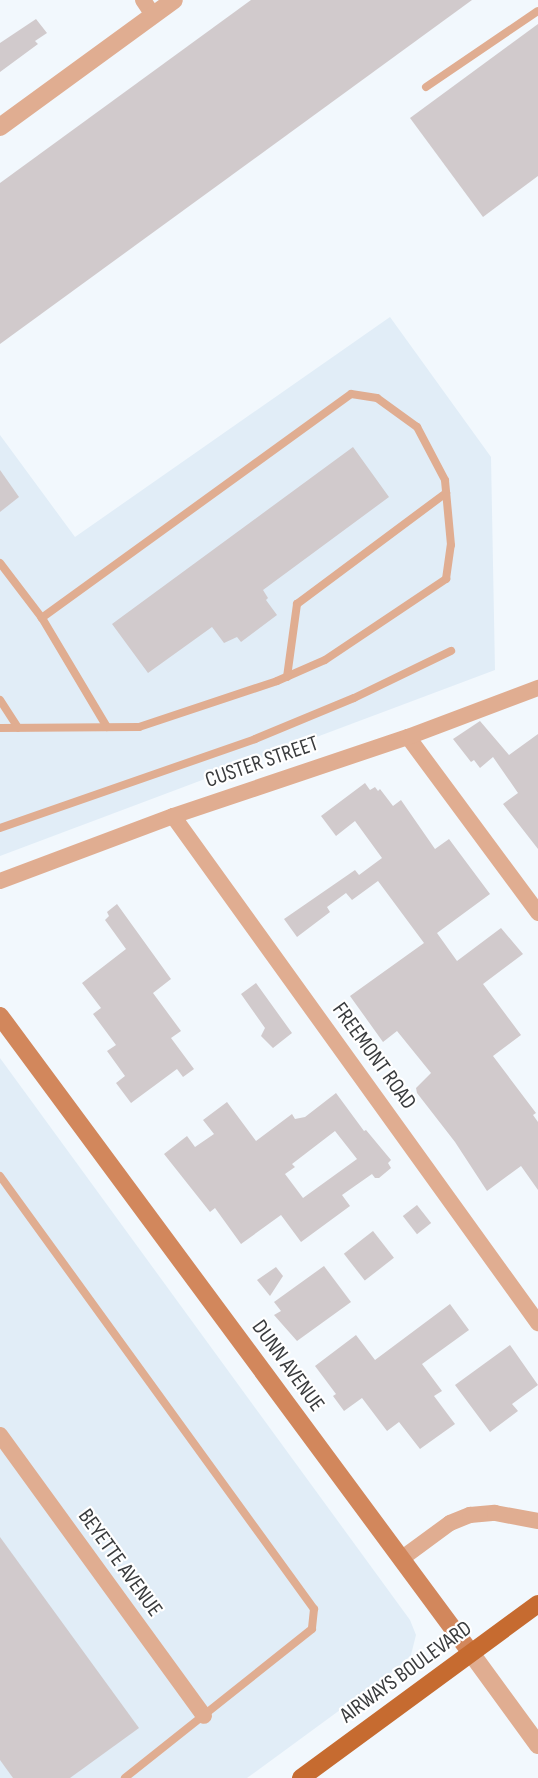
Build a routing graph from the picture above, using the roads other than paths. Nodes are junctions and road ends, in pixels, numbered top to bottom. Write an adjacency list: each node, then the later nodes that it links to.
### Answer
1 (174, 0): 2 (street)
2 (148, 7): 5 (street)
3 (538, 11): 4 (lane)
4 (426, 87)
5 (0, 127)
6 (446, 493): 8 (lane); 10 (lane); 10 (lane)
7 (0, 563): 8 (lane)
8 (42, 618): 15 (lane)
9 (451, 651): 18 (lane)
10 (287, 677): 15 (lane)
11 (538, 688): 16 (street, CUSTER STREET)
12 (0, 700): 14 (lane)
13 (0, 728): 14 (lane)
14 (18, 728): 15 (lane)
15 (107, 728)
16 (408, 737): 17 (street, CUSTER STREET); 20 (street)
17 (173, 816): 19 (street, CUSTER STREET); 23 (street, FREEMONT ROAD)
18 (0, 828)
19 (0, 881)
20 (538, 913)
21 (0, 1016): 26 (main road, DUNN AVENUE)
22 (0, 1176): 29 (lane)
23 (538, 1323)
24 (0, 1436): 29 (street, BEYETTE AVENUE)
25 (538, 1521): 26 (street)
26 (401, 1559): 28 (main road, DUNN AVENUE)
27 (538, 1604): 28 (main road, AIRWAYS BOULEVARD)
28 (471, 1653): 30 (street, DUNN AVENUE); 32 (main road, AIRWAYS BOULEVARD)
29 (204, 1716): 31 (lane)
30 (538, 1745)
31 (125, 1778)
32 (301, 1778)

